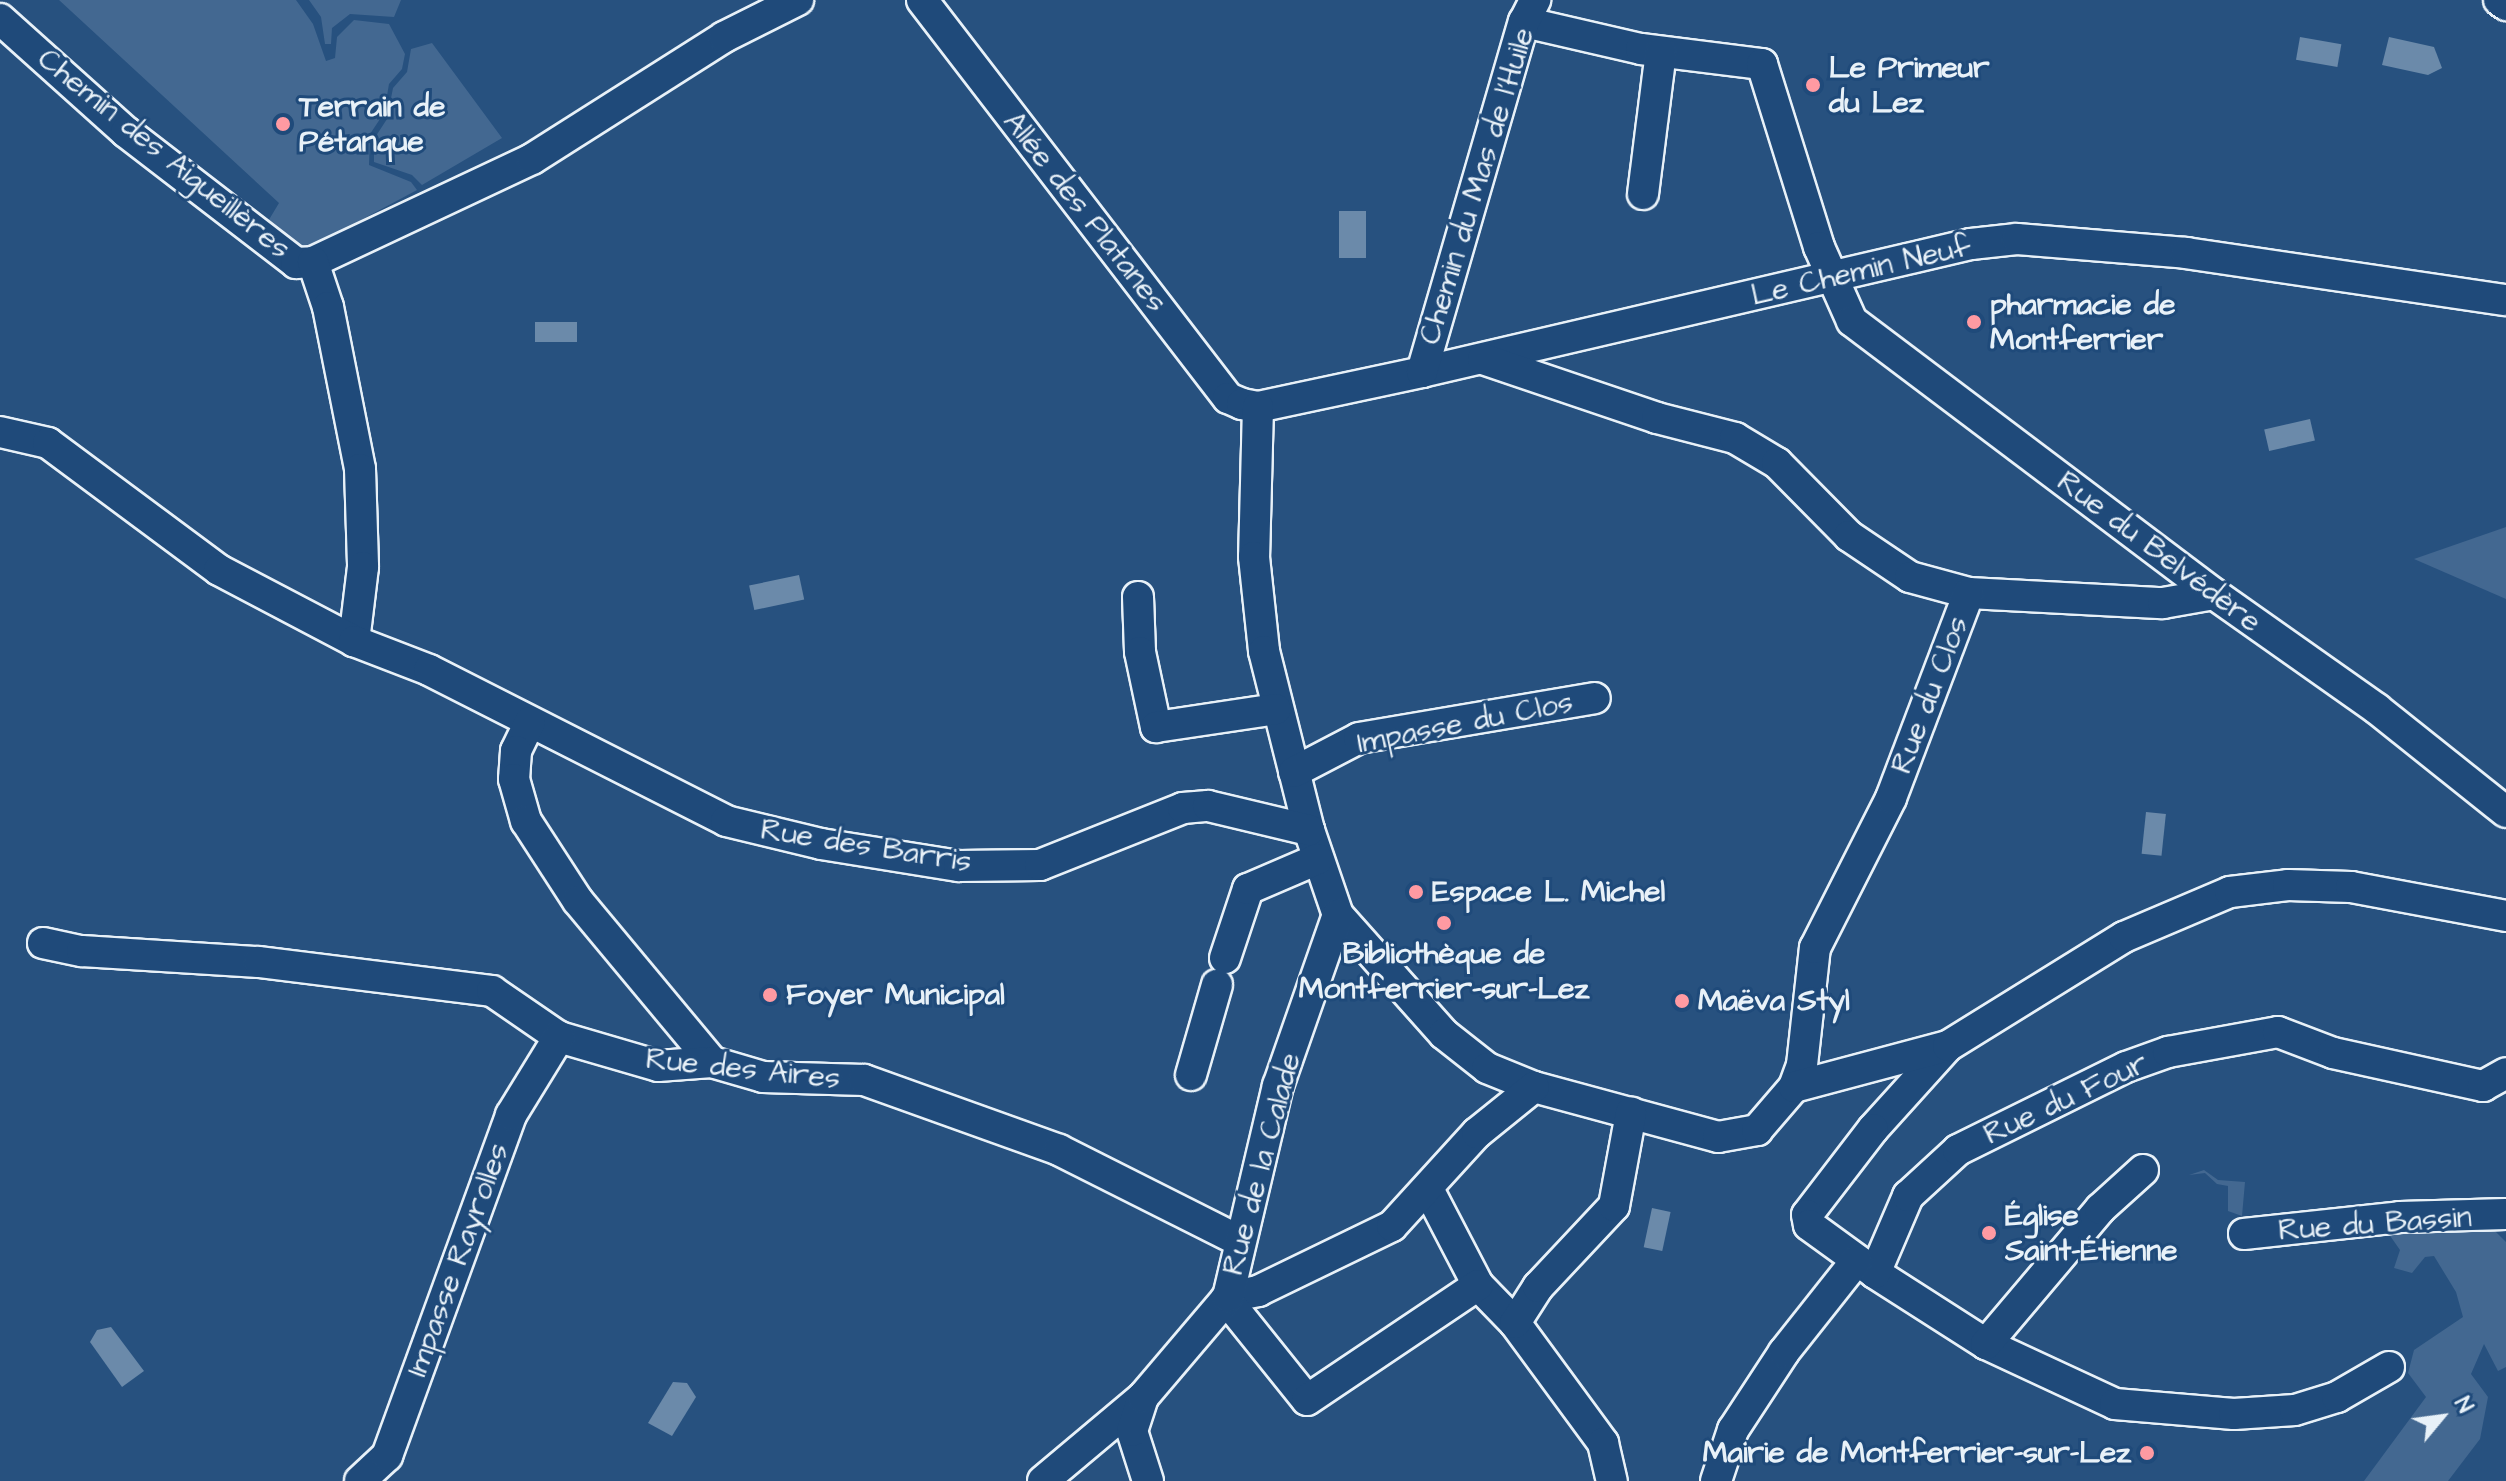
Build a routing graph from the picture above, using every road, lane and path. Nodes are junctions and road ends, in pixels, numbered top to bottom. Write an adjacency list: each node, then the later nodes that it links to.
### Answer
1 (798, 0): 9 (street, Chemin des Aigueillères)
2 (922, 0): 14 (street, Allée des Platanes)
3 (2499, 0): 4 (street)
4 (2506, 5)
5 (1530, 11): 7 (street); 13 (street, Chemin du Mas de l'Huile)
6 (0, 19): 9 (street, Chemin des Aigueillères)
7 (1661, 52): 8 (street); 10 (street, Rue du Belvédère)
8 (1643, 194)
9 (313, 262): 19 (street)
10 (1830, 277): 11 (street, Le Chemin Neuf); 12 (street, Le Chemin Neuf); 17 (street, Rue du Belvédère)
11 (2506, 300)
12 (1483, 359): 13 (street, Le Chemin Neuf); 16 (street, Rue du Clos)
13 (1422, 372): 14 (street, Le Chemin Neuf)
14 (1258, 407): 21 (street)
15 (0, 432): 19 (street, Rue des Barris)
16 (1969, 593): 17 (street); 35 (street, Rue du Clos)
17 (2214, 594): 24 (street, Rue du Belvédère)
18 (1138, 597): 21 (street)
19 (354, 641): 22 (street, Rue des Barris)
20 (1595, 698): 23 (street, Impasse du Clos)
21 (1276, 709): 23 (street)
22 (530, 722): 25 (street, Rue des Barris); 31 (street)
23 (1294, 772): 25 (street)
24 (2506, 812)
25 (1313, 844): 26 (street); 33 (street)
26 (1338, 915): 34 (street); 41 (street, Rue de la Calade)
27 (2506, 916): 30 (street)
28 (43, 943): 29 (street, Rue des Aires)
29 (559, 1037): 31 (street, Rue des Aires); 49 (street, Impasse Rayrolles)
30 (1948, 1046): 35 (street); 42 (street)
31 (712, 1062): 41 (street, Rue des Aires)
32 (2506, 1073): 42 (street, Rue du Four)
33 (1191, 1075)
34 (1534, 1087): 36 (street); 38 (street)
35 (1794, 1087): 36 (street)
36 (1631, 1113): 45 (street)
37 (2143, 1170): 46 (street)
38 (1428, 1189): 43 (street); 44 (street)
39 (2506, 1214): 40 (street, Rue du Bassin)
40 (2244, 1234)
41 (1238, 1240): 44 (street, Rue de la Calade)
42 (1866, 1267): 46 (street); 53 (street, Rue du Four)
43 (1478, 1285): 44 (street); 45 (street)
44 (1227, 1298): 48 (street, Rue de la Calade)
45 (1515, 1323): 52 (street)
46 (1986, 1344): 47 (street)
47 (2389, 1367)
48 (1143, 1397): 50 (street); 51 (street, Rue de la Calade)
49 (360, 1481)
50 (1043, 1481)
51 (1148, 1481)
52 (1612, 1481)
53 (1716, 1481)

